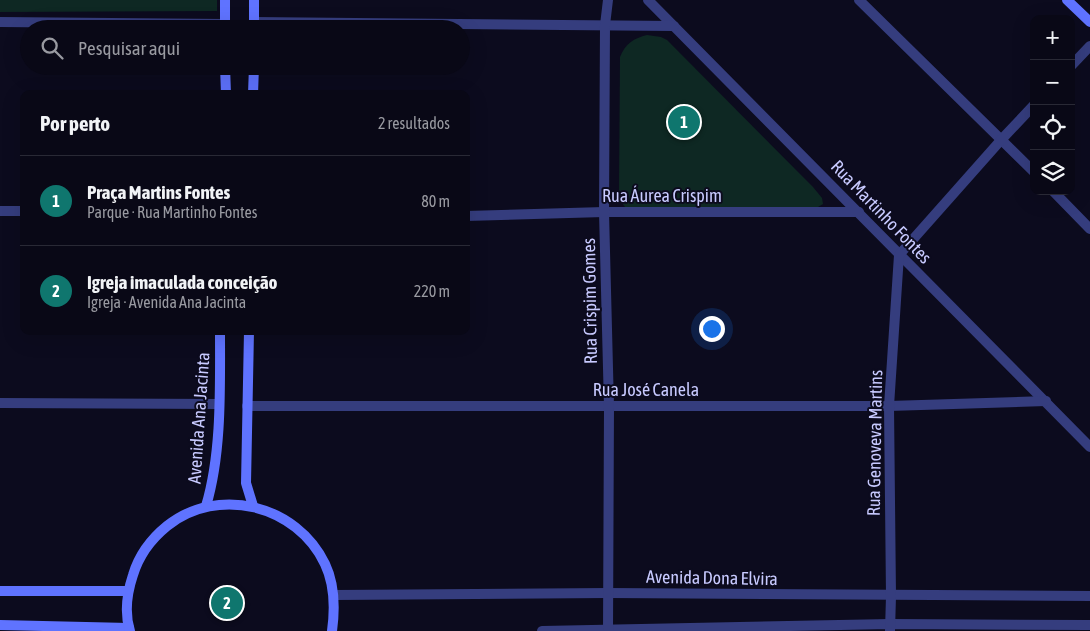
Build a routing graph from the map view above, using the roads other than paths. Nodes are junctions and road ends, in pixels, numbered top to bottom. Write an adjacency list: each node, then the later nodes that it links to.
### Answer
1 (225, 0): 7 (main road)
2 (254, 0): 8 (main road)
3 (608, 0): 13 (street, Rua Crispim Gomes)
4 (648, 0): 14 (street, Rua Martinho Fontes)
5 (859, 0): 22 (street)
6 (1067, 0): 11 (main road)
7 (225, 20)
8 (254, 20)
9 (0, 22): 10 (street)
10 (20, 22)
11 (1090, 22)
12 (470, 25): 13 (street)
13 (605, 25): 14 (street); 27 (street, Rua Crispim Gomes)
14 (674, 26): 28 (street, Rua Martinho Fontes)
15 (1090, 46): 16 (street)
16 (1075, 62)
17 (225, 75): 19 (main road)
18 (254, 75): 20 (main road)
19 (226, 90)
20 (253, 90)
21 (1030, 109): 22 (street)
22 (1001, 140): 23 (street); 31 (street)
23 (1030, 168)
24 (1057, 195): 30 (street)
25 (0, 211): 26 (street)
26 (20, 211)
27 (604, 212): 28 (street, Rua Áurea Crispim); 29 (street, Rua Áurea Crispim); 39 (street, Rua Crispim Gomes)
28 (858, 212): 31 (street, Rua Martinho Fontes)
29 (470, 216)
30 (1090, 229)
31 (899, 255): 34 (street, Rua Martinho Fontes); 38 (street, Rua Genoveva Martins)
32 (220, 335): 36 (main road, Avenida Ana Jacinta)
33 (249, 335): 37 (main road)
34 (1046, 401): 38 (street, Rua José Canela); 40 (street, Rua Martinho Fontes)
35 (0, 403): 36 (street)
36 (219, 404): 41 (main road, Avenida Ana Jacinta)
37 (247, 406): 39 (street, Rua José Canela); 42 (main road)
38 (889, 406): 39 (street, Rua José Canela); 47 (street, Rua Genoveva Martins)
39 (609, 407): 45 (street, Rua Crispim Gomes)
40 (1090, 447)
41 (206, 506): 42 (main road); 44 (main road)
42 (253, 506): 46 (main road)
43 (0, 591): 44 (main road)
44 (128, 591): 52 (main road)
45 (608, 593): 46 (street, Avenida Dona Elvira); 47 (street, Avenida Dona Elvira); 55 (street, Rua Crispim Gomes)
46 (334, 595): 53 (main road)
47 (891, 596): 48 (street, Avenida Dona Elvira); 51 (street, Rua Genoveva Martins)
48 (1090, 596)
49 (0, 625): 52 (main road)
50 (1090, 625): 51 (street)
51 (890, 628): 55 (street)
52 (129, 630)
53 (332, 631)
54 (542, 631): 55 (street)
55 (608, 631)

